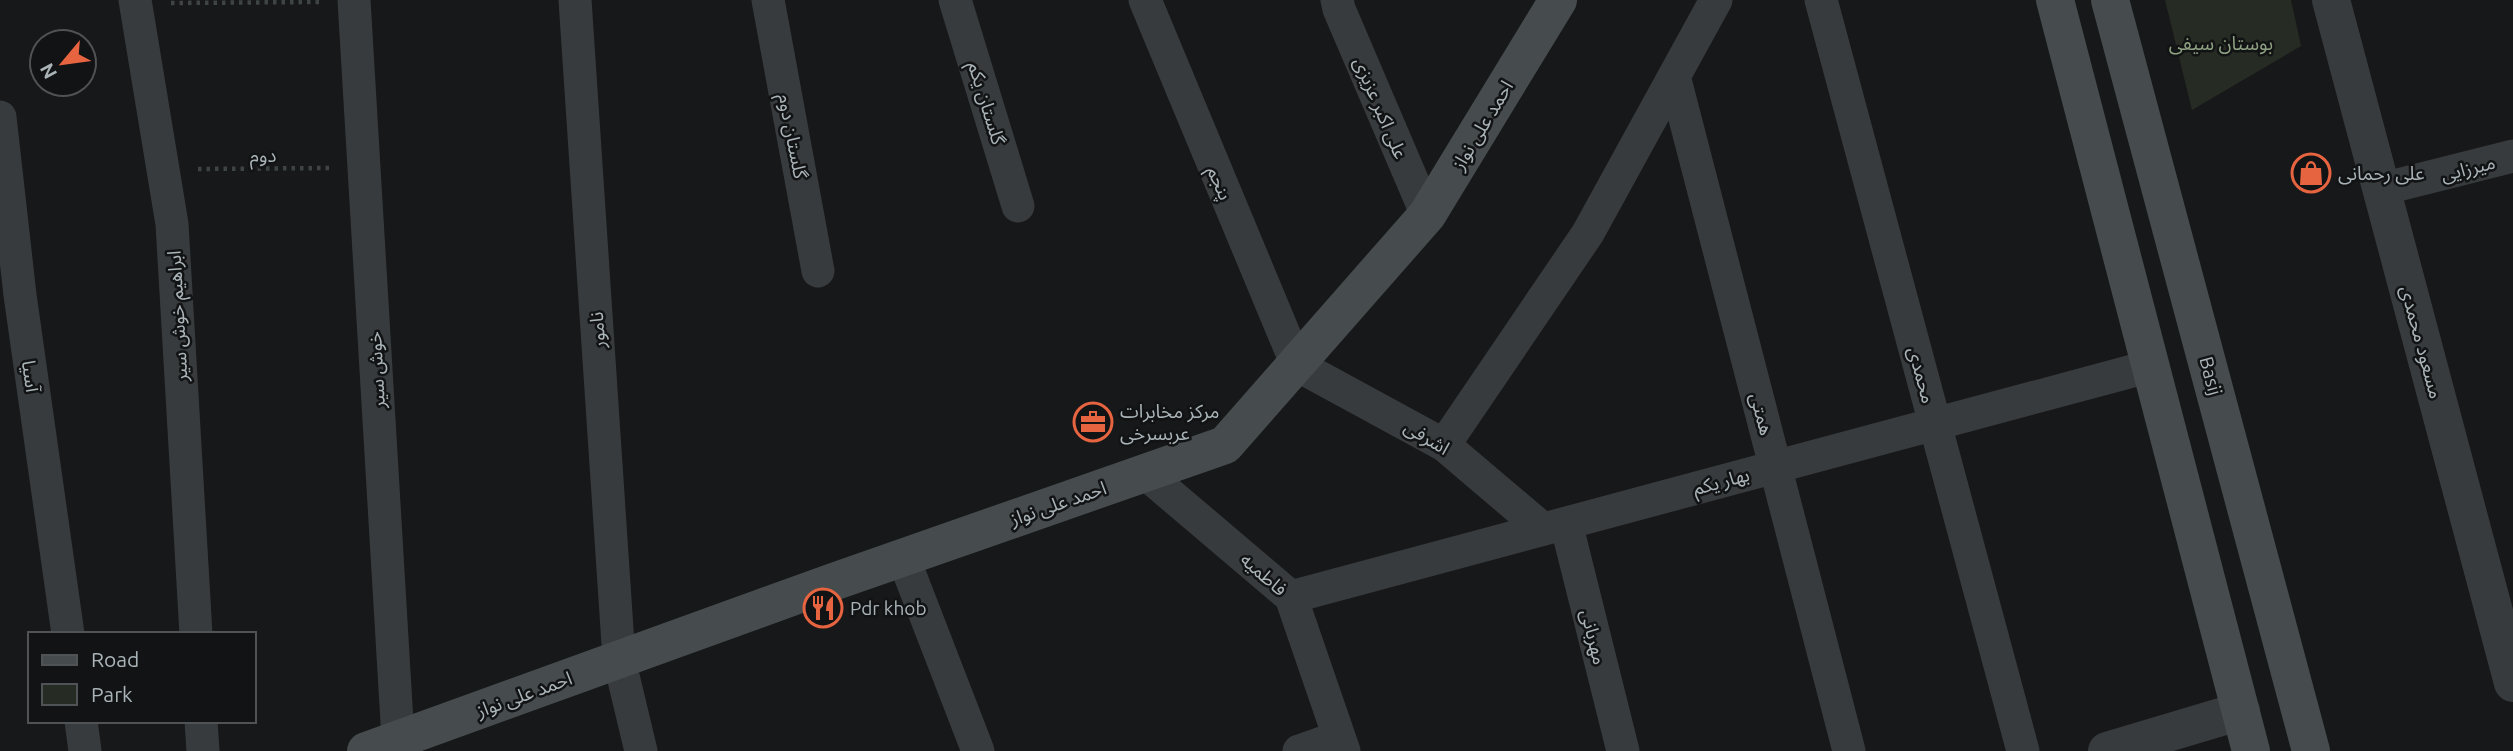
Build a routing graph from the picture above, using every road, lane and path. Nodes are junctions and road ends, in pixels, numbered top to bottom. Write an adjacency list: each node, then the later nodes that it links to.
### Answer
1 (575, 0): 35 (street, نامور)
2 (768, 0): 22 (street, گلستان دوم)
3 (955, 0): 20 (street, گلستان یکم)
4 (1145, 0): 23 (street, پنجم)
5 (1337, 0): 21 (street, علی اکبر عزیزی)
6 (1558, 0): 21 (main road, احمد علی نواز)
7 (1716, 0): 14 (street)
8 (1821, 0): 25 (street, محمدی)
9 (2055, 0): 24 (main road)
10 (2110, 0): 52 (main road, Basij)
11 (2331, 0): 19 (street, مسعود محمدی)
12 (354, 1): 13 (path); 17 (street, خوش سیر)
13 (135, 2): 18 (street, ابراهیم خوش سیر)
14 (1674, 76): 26 (street); 27 (street, همتی)
15 (0, 117): 33 (street, آسیا)
16 (2513, 156): 19 (street, میرزایی)
17 (364, 168): 18 (path, دوم); 41 (street, خوش سیر)
18 (162, 170): 34 (street, ابراهیم خوش سیر)
19 (2382, 189): 32 (street, مسعود محمدی)
20 (1018, 206)
21 (1427, 215): 23 (main road, احمد علی نواز)
22 (818, 271)
23 (1297, 365): 26 (street, اشرفی); 28 (main road, احمد علی نواز)
24 (2151, 366): 25 (street, بهار یکم); 37 (main road)
25 (1935, 424): 27 (street, بهار یکم); 49 (street, محمدی)
26 (1444, 445): 29 (street, اشرفی)
27 (1775, 467): 29 (street, بهار یکم); 48 (street, همتی)
28 (1145, 473): 30 (main road, احمد علی نواز); 31 (street, فاطمیه)
29 (1554, 526): 31 (street, بهار یکم); 47 (street, مهربانی)
30 (904, 557): 35 (main road, احمد علی نواز); 45 (street)
31 (1291, 597): 40 (street, فاطمیه)
32 (2506, 626): 36 (street, مسعود محمدی)
33 (68, 632)
34 (196, 632)
35 (619, 659): 41 (main road, احمد علی نواز); 44 (street, نامور)
36 (2513, 683)
37 (2241, 711): 50 (street); 51 (main road)
38 (81, 723): 42 (street)
39 (201, 723): 43 (street)
40 (1342, 744): 46 (street)
41 (381, 747)
42 (85, 751)
43 (203, 751)
44 (641, 751)
45 (978, 751)
46 (1299, 751)
47 (1623, 751)
48 (1849, 751)
49 (2023, 751)
50 (2107, 751)
51 (2252, 751)
52 (2311, 751)

